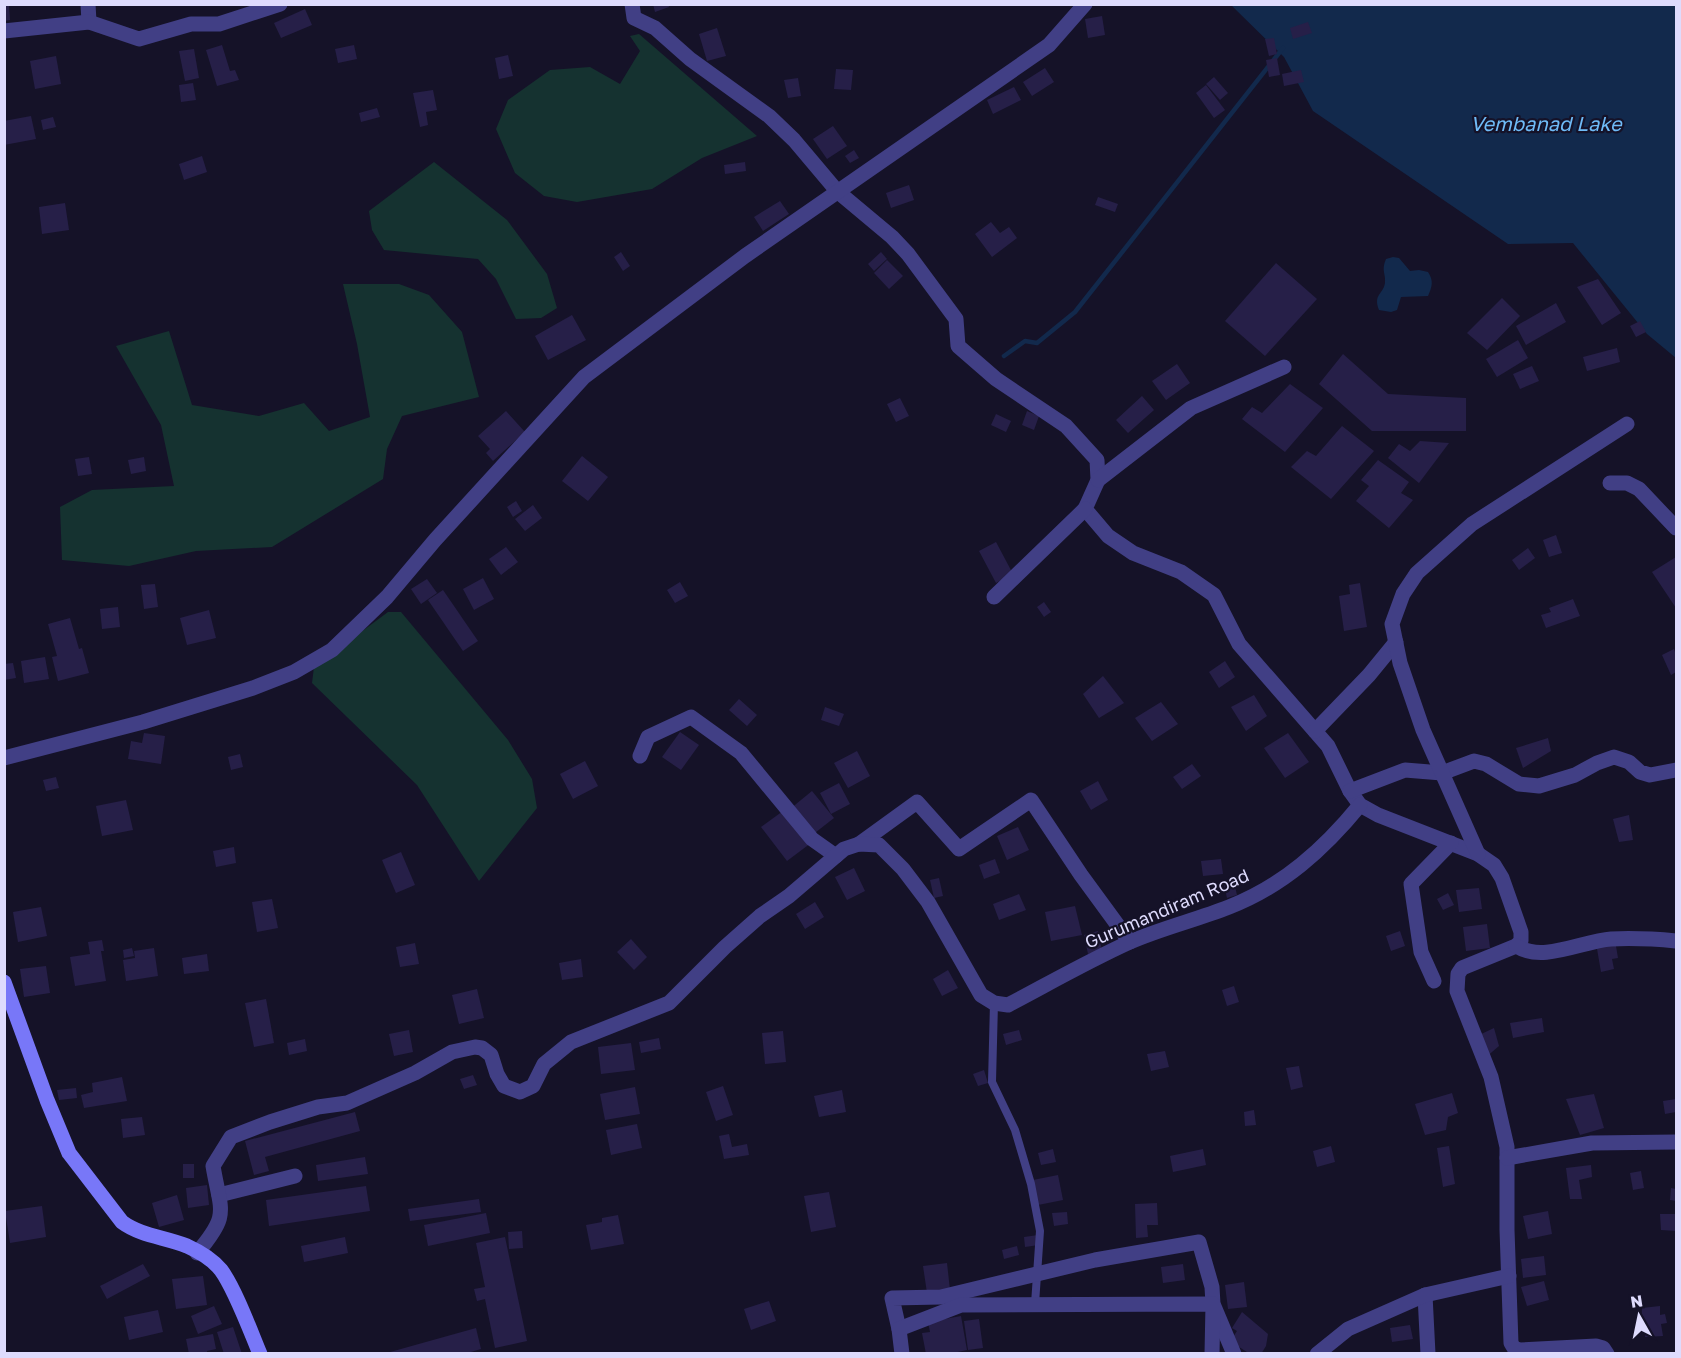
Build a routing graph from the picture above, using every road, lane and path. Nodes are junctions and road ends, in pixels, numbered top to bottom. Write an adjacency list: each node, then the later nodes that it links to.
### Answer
1 (88, 4): 5 (street)
2 (280, 4): 5 (street)
3 (632, 4): 7 (street)
4 (1085, 4): 7 (street)
5 (89, 22): 6 (street)
6 (4, 31)
7 (837, 191): 10 (street); 18 (street)
8 (1284, 368): 10 (street)
9 (1627, 424): 15 (street)
10 (1098, 480): 12 (street)
11 (1610, 483): 13 (street)
12 (1085, 509): 14 (street); 16 (street)
13 (1677, 528)
14 (994, 597)
15 (1396, 642): 16 (street); 20 (street)
16 (1315, 731): 21 (street)
17 (640, 756): 28 (street)
18 (4, 758)
19 (1677, 770): 20 (street)
20 (1442, 772): 21 (street); 27 (street)
21 (1350, 791): 22 (street)
22 (1360, 804): 23 (street); 24 (street, Gurumandiram Road)
23 (1378, 815): 24 (street); 25 (street)
24 (1343, 826): 30 (street, Gurumandiram Road)
25 (1451, 843): 27 (street); 32 (street)
26 (859, 844): 28 (street); 30 (street); 34 (street)
27 (1478, 854): 31 (street)
28 (836, 856): 38 (street)
29 (1677, 941): 31 (street)
30 (1130, 942): 34 (street, Gurumandiram Road)
31 (1516, 946): 36 (street)
32 (1434, 981)
33 (4, 982): 39 (main road)
34 (994, 1003): 40 (lane)
35 (1677, 1142): 36 (street)
36 (1507, 1158): 41 (street)
37 (295, 1176): 38 (street)
38 (219, 1195): 39 (street)
39 (197, 1253): 48 (main road)
40 (1037, 1275): 43 (lane); 44 (street); 45 (street)
41 (1509, 1276): 42 (street); 47 (street)
42 (1425, 1295): 46 (street); 53 (street)
43 (1035, 1304): 44 (street); 45 (street)
44 (1213, 1304): 50 (street); 51 (street)
45 (899, 1329): 49 (street)
46 (1320, 1351): 52 (street)
47 (1518, 1352): 54 (street)
48 (260, 1353)
49 (902, 1353)
50 (1212, 1353)
51 (1234, 1353)
52 (1302, 1353)
53 (1428, 1353)
54 (1607, 1353)

